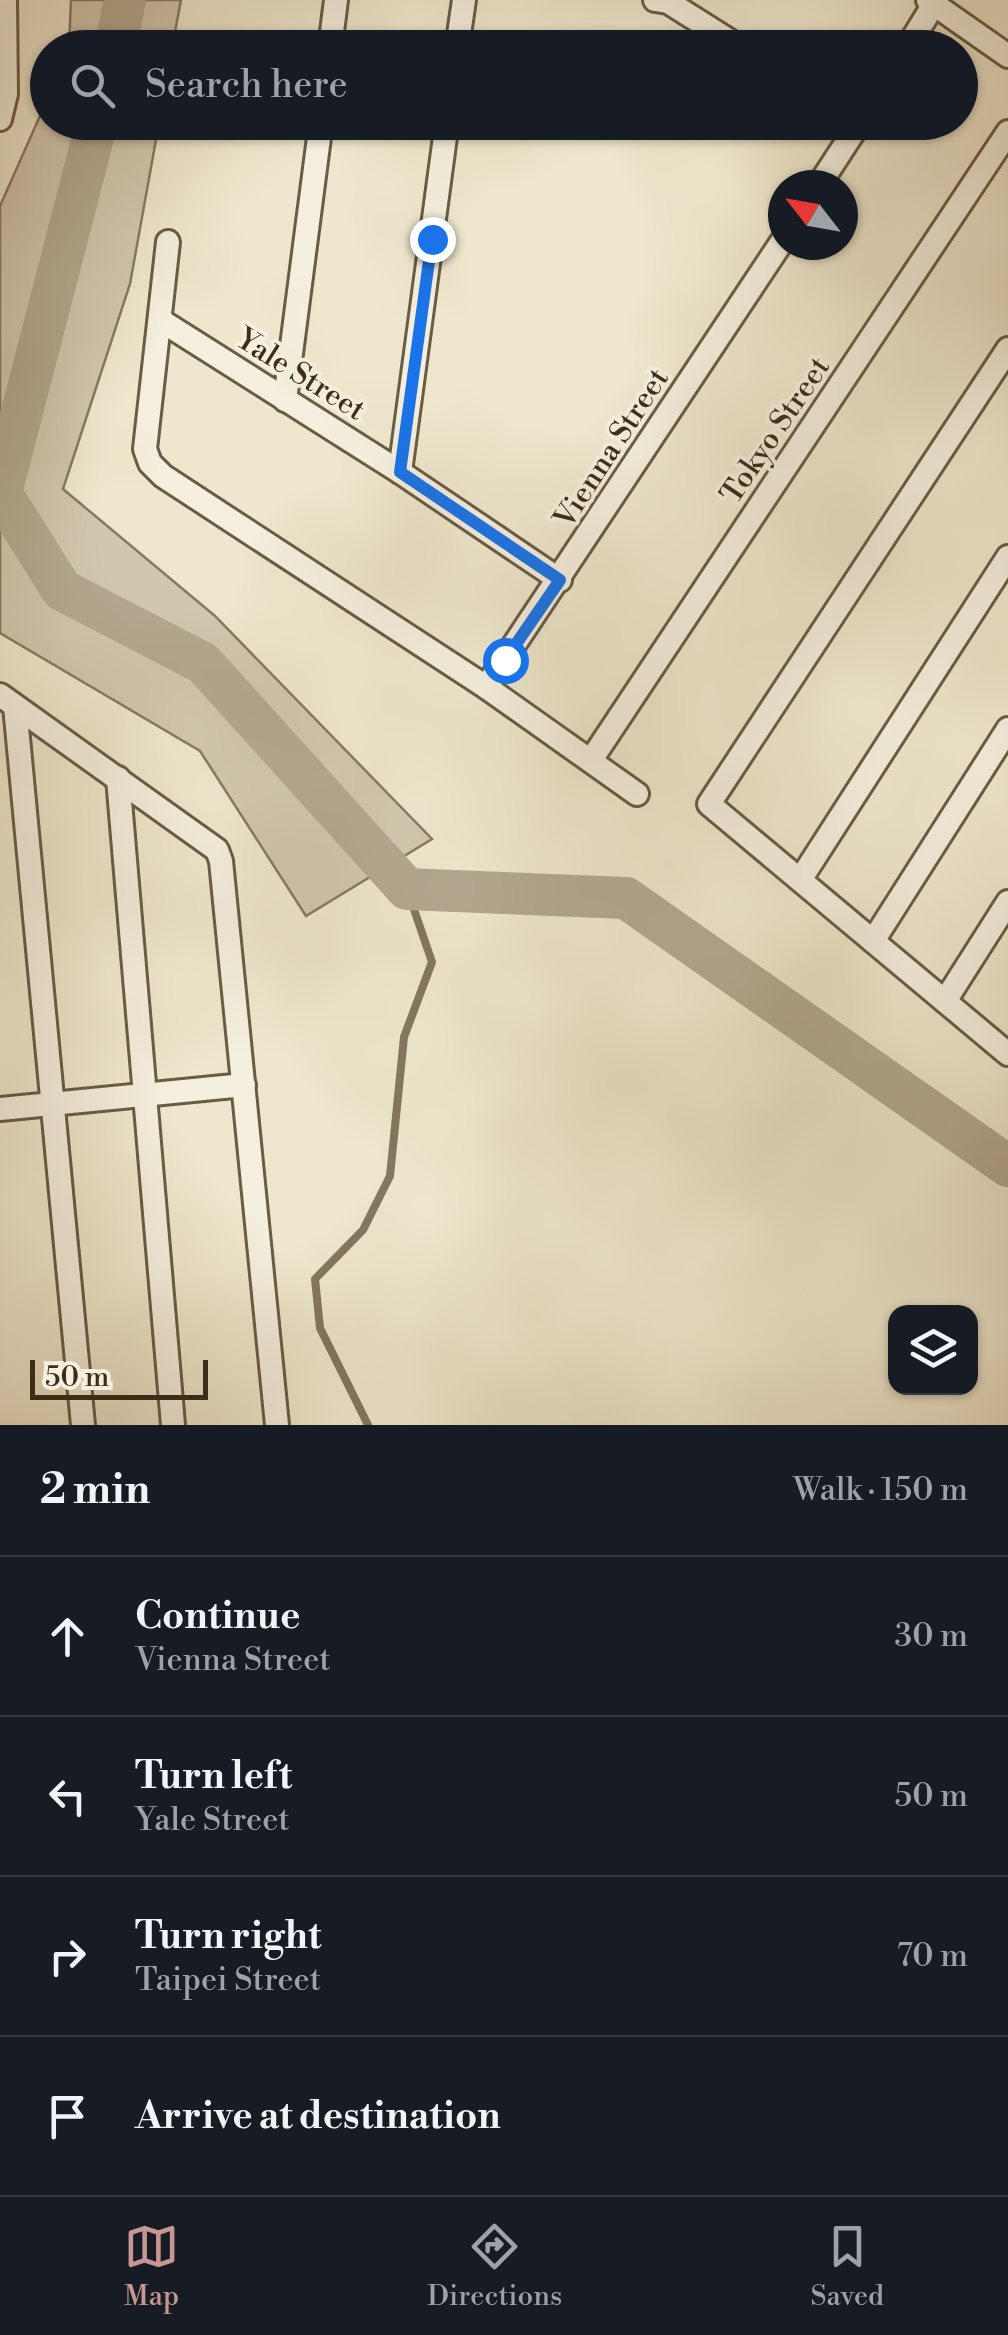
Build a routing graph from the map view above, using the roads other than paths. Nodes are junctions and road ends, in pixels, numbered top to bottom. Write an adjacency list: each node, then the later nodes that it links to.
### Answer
1 (5, 0): 13 (street)
2 (336, 0): 6 (street)
3 (464, 0): 7 (street)
4 (655, 0): 8 (street)
5 (931, 2): 9 (street); 10 (street)
6 (332, 30)
7 (460, 30)
8 (712, 30)
9 (916, 30)
10 (971, 30)
11 (978, 35): 12 (street)
12 (1008, 56)
13 (0, 120)
14 (1008, 132): 30 (street, Tokyo Street)
15 (318, 140): 23 (street)
16 (445, 140): 24 (street)
17 (848, 140): 18 (street)
18 (829, 170)
19 (168, 242): 21 (street)
20 (770, 260): 26 (street, Vienna Street)
21 (160, 320): 23 (street, Yale Street); 27 (street)
22 (1008, 349): 33 (street)
23 (285, 400): 24 (street, Yale Street)
24 (400, 472): 26 (street, Yale Street)
25 (1008, 558): 33 (street)
26 (560, 580): 27 (street, Vienna Street)
27 (486, 687): 30 (street)
28 (8, 700): 31 (street); 40 (street)
29 (1008, 729): 35 (street)
30 (591, 760): 32 (street)
31 (118, 778): 38 (street); 39 (street)
32 (637, 794)
33 (800, 880): 35 (street)
34 (1008, 902): 36 (street)
35 (873, 941): 36 (street)
36 (944, 1001): 37 (street)
37 (1008, 1054)
38 (244, 1085): 39 (street); 44 (street)
39 (146, 1095): 40 (street); 43 (street)
40 (55, 1104): 41 (street); 42 (street)
41 (0, 1109)
42 (84, 1425)
43 (173, 1425)
44 (278, 1425)

